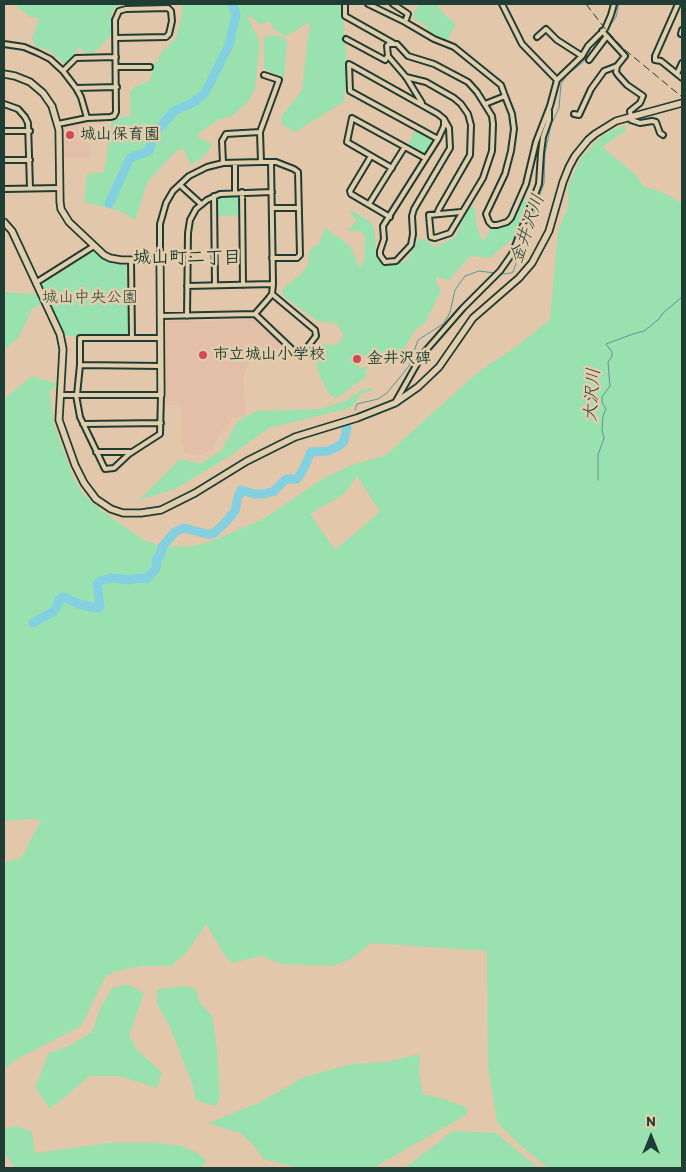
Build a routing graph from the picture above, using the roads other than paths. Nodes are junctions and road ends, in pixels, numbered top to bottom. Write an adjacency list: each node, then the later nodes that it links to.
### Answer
1 (344, 4): 12 (street)
2 (368, 4): 7 (street)
3 (393, 4): 7 (street)
4 (502, 4): 28 (street)
5 (614, 4): 8 (street)
6 (678, 4): 24 (street)
7 (405, 22): 31 (street)
8 (605, 34): 15 (street); 17 (street); 19 (street)
9 (536, 37): 15 (street)
10 (116, 38): 10 (street); 16 (street)
11 (346, 39): 14 (street)
12 (393, 43): 14 (street); 35 (street)
13 (4, 44): 22 (street)
14 (388, 56): 26 (street)
15 (582, 56): 28 (street)
16 (116, 57): 20 (street); 22 (street)
17 (589, 60)
18 (682, 63): 24 (street)
19 (617, 66): 37 (street); 38 (street)
20 (116, 67): 21 (street); 29 (street)
21 (150, 67)
22 (63, 71): 30 (street)
23 (4, 74): 41 (street)
24 (677, 74): 27 (street)
25 (264, 75): 44 (street)
26 (406, 77): 34 (street); 70 (street)
27 (682, 78)
28 (556, 80): 36 (street)
29 (117, 87): 30 (street); 39 (street)
30 (76, 88): 39 (street)
31 (505, 96): 35 (street); 36 (street)
32 (682, 103): 38 (street)
33 (4, 104): 43 (street)
34 (422, 104): 40 (street); 46 (street)
35 (485, 104): 69 (street)
36 (550, 106): 93 (street)
37 (574, 114)
38 (630, 117): 45 (street); 93 (street)
39 (87, 118): 41 (street)
40 (444, 120): 46 (street); 71 (street)
41 (58, 124): 59 (street)
42 (4, 131): 43 (street)
43 (30, 131): 51 (street)
44 (260, 132): 52 (street); 54 (street)
45 (663, 135)
46 (438, 139): 49 (street)
47 (404, 148): 48 (street); 49 (street); 56 (street)
48 (371, 156): 56 (street); 66 (street)
49 (425, 158): 71 (street)
50 (4, 160): 51 (street)
51 (30, 160): 58 (street)
52 (261, 162): 53 (street); 55 (street)
53 (272, 162): 63 (street); 68 (street)
54 (223, 163): 55 (street); 57 (street)
55 (235, 163): 61 (street)
56 (392, 168): 66 (street)
57 (180, 185): 65 (street); 76 (street)
58 (30, 188): 59 (street); 60 (street)
59 (59, 188): 73 (street)
60 (4, 189)
61 (235, 192): 62 (street); 64 (street)
62 (242, 192): 63 (street); 80 (street)
63 (272, 192): 67 (street)
64 (214, 196): 65 (street); 79 (street)
65 (201, 204): 81 (street)
66 (369, 204): 71 (street)
67 (272, 208): 68 (street); 74 (street)
68 (299, 208): 74 (street)
69 (461, 212): 70 (street); 70 (street)
70 (437, 214)
71 (390, 216)
72 (4, 222): 77 (street)
73 (94, 246): 75 (street); 77 (street)
74 (272, 258): 78 (street)
75 (131, 260): 76 (street); 86 (street)
76 (160, 260): 84 (street)
77 (37, 282): 92 (street)
78 (273, 284): 80 (street); 82 (street)
79 (214, 285): 80 (street); 81 (street)
80 (243, 285)
81 (187, 286): 85 (street)
82 (272, 294): 83 (street); 83 (street)
83 (255, 314): 85 (street)
84 (160, 316): 85 (street); 87 (street)
85 (187, 316)
86 (132, 338): 87 (street); 88 (street)
87 (160, 338): 89 (street)
88 (80, 366): 89 (street); 90 (street)
89 (161, 366): 91 (street)
90 (76, 395): 91 (street); 92 (street); 95 (street)
91 (161, 395): 94 (street)
92 (60, 396): 93 (street)
93 (395, 403)
94 (161, 423): 95 (street); 97 (street)
95 (83, 424): 96 (street)
96 (96, 452): 97 (street); 97 (street)
97 (133, 452)

